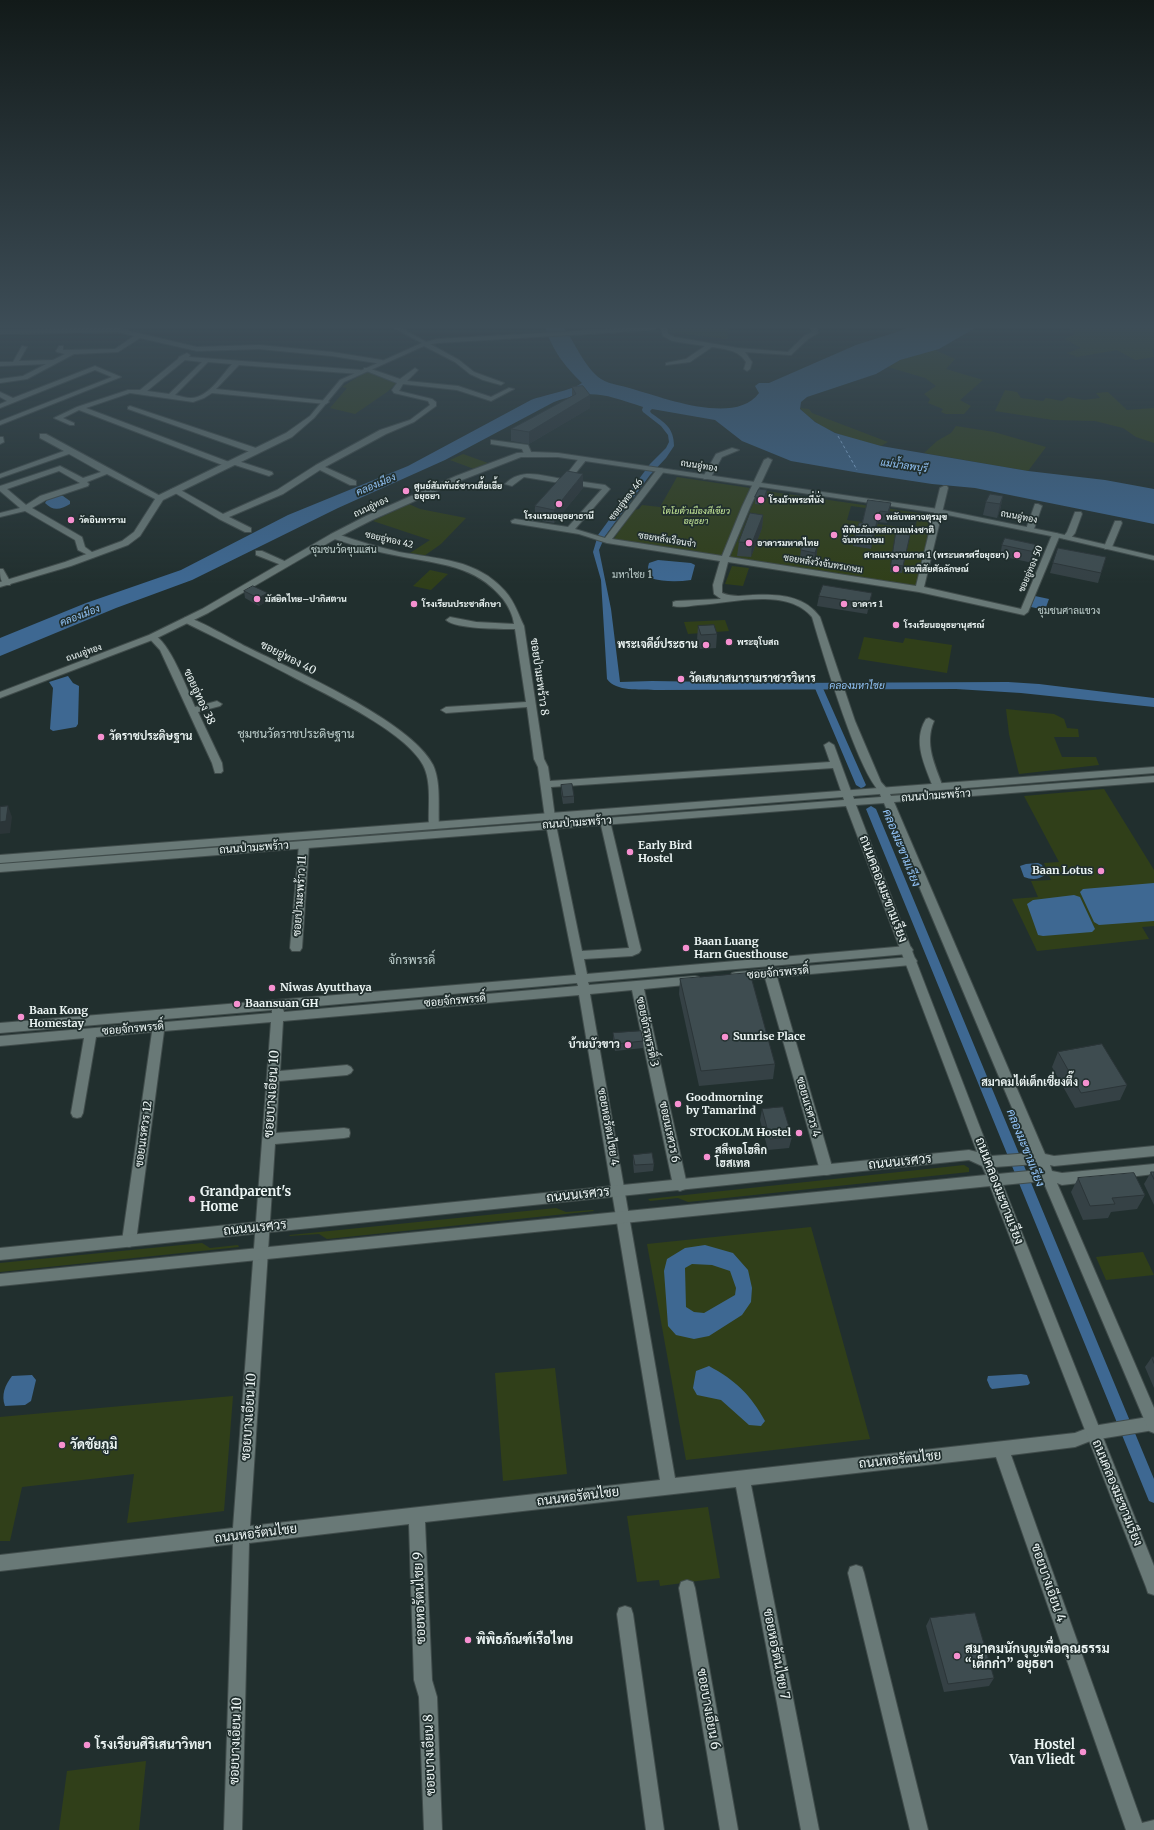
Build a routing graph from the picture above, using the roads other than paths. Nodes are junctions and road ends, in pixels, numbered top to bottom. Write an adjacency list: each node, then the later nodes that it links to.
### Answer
1 (27, 413): 7 (street)
2 (67, 413): 8 (street)
3 (94, 413): 17 (street)
4 (146, 413): 13 (street)
5 (315, 413): 13 (street)
6 (423, 413): 18 (street)
7 (0, 424)
8 (72, 424)
9 (43, 436): 12 (street)
10 (494, 442): 14 (street)
11 (735, 450): 23 (street)
12 (71, 451): 20 (street); 22 (street)
13 (256, 451): 17 (street)
14 (528, 454): 15 (street, ถนนอู่ทอง); 46 (street, ถนนอู่ทอง)
15 (584, 459): 19 (street, ถนนอู่ทอง); 25 (street)
16 (768, 460): 28 (street)
17 (230, 463): 21 (street); 31 (street)
18 (319, 467): 26 (street); 39 (street)
19 (659, 470): 23 (street, ถนนอู่ทอง); 48 (street, ซอยอู่ทอง 46)
20 (107, 472): 24 (street); 33 (street)
21 (269, 474)
22 (0, 476)
23 (707, 477): 28 (street, ถนนอู่ทอง)
24 (82, 481): 30 (street); 35 (street)
25 (565, 481): 27 (street); 32 (street); 44 (street)
26 (353, 483)
27 (509, 484)
28 (756, 484): 36 (street, ถนนอู่ทอง); 53 (street)
29 (944, 488): 36 (street)
30 (1, 489): 35 (street)
31 (174, 490): 33 (street); 39 (street)
32 (555, 492)
33 (160, 498): 51 (street)
34 (1038, 506): 42 (street)
35 (27, 508): 38 (street); 51 (street)
36 (938, 510): 42 (street, ถนนอู่ทอง); 58 (street)
37 (1078, 514): 47 (street)
38 (0, 515)
39 (222, 517): 43 (street)
40 (515, 521): 44 (street, ซอยหลังเรือนจำ)
41 (1118, 523): 49 (street)
42 (1030, 529): 45 (street, ถนนอู่ทอง)
43 (248, 530)
44 (570, 530): 48 (street, ซอยหลังเรือนจำ)
45 (1056, 535): 47 (street, ถนนอู่ทอง); 61 (street, ซอยอู่ทอง 50)
46 (334, 536): 54 (street, ถนนอู่ทอง); 55 (street, ซอยอู่ทอง 42)
47 (1068, 537): 49 (street, ถนนอู่ทอง)
48 (606, 541): 53 (street, ซอยหลังเรือนจำ)
49 (1108, 547): 52 (street, ถนนอู่ทอง)
50 (259, 553): 54 (street)
51 (92, 555): 57 (street)
52 (1154, 558)
53 (724, 559): 58 (street, ซอยหลังวังจันทรเกษม); 59 (street)
54 (286, 564): 62 (street, ถนนอู่ทอง)
55 (462, 566): 64 (street, ซอยป่ามะพร้าว 8)
56 (0, 571): 57 (street)
57 (3, 584)
58 (919, 589): 61 (street, ซอยหลังวังจันทรเกษม)
59 (729, 599): 60 (street); 80 (street)
60 (676, 604)
61 (1024, 612)
62 (187, 620): 65 (street, ถนนอู่ทอง); 84 (street, ซอยอู่ทอง 40)
63 (450, 620): 64 (street)
64 (520, 626): 68 (street, ซอยป่ามะพร้าว 8)
65 (152, 637): 66 (street, ถนนอู่ทอง); 70 (street, ซอยอู่ทอง 38)
66 (0, 695)
67 (217, 704): 70 (street)
68 (531, 704): 69 (street); 77 (street, ซอยป่ามะพร้าว 8)
69 (446, 710)
70 (192, 711): 75 (street, ซอยอู่ทอง 38)
71 (929, 722): 79 (street)
72 (829, 745): 73 (street, ถนนคลองมะขามเรียง)
73 (837, 765): 77 (street); 81 (street, ถนนคลองมะขามเรียง)
74 (1154, 770): 78 (street, ถนนป่ามะพร้าว)
75 (218, 771)
76 (1154, 779): 78 (street, ถนนป่ามะพร้าว)
77 (546, 784): 82 (street, ซอยป่ามะพร้าว 8)
78 (1026, 785): 79 (street, ถนนป่ามะพร้าว); 80 (street, ถนนป่ามะพร้าว)
79 (938, 787): 80 (street, ถนนป่ามะพร้าว)
80 (885, 795): 81 (street, ถนนป่ามะพร้าว); 112 (street)
81 (849, 798): 82 (street, ถนนป่ามะพร้าว); 83 (street, ถนนป่ามะพร้าว); 91 (street, ถนนคลองมะขามเรียง)
82 (551, 821): 83 (street, ถนนป่ามะพร้าว); 84 (street, ถนนป่ามะพร้าว); 85 (street, ถนนป่ามะพร้าว); 89 (street, ซอยหอรัตนไชย 4)
83 (605, 821): 89 (street)
84 (434, 825): 86 (street, ถนนป่ามะพร้าว)
85 (304, 844): 87 (street, ถนนป่ามะพร้าว); 88 (street, ซอยป่ามะพร้าว 11)
86 (0, 859)
87 (0, 868)
88 (296, 948)
89 (578, 955): 96 (street, ซอยหอรัตนไชย 4)
90 (832, 956): 91 (street, ซอยจักรพรรดิ์); 92 (street, ซอยจักรพรรดิ์); 93 (street)
91 (909, 956): 93 (street, ซอยจักรพรรดิ์); 113 (street, ถนนคลองมะขามเรียง)
92 (723, 966): 95 (street); 96 (street, ซอยจักรพรรดิ์)
93 (836, 968): 94 (street, ซอยจักรพรรดิ์)
94 (770, 974): 95 (street, ซอยจักรพรรดิ์); 115 (street, ซอยนเรศวร 4)
95 (726, 977): 97 (street, ซอยจักรพรรดิ์)
96 (583, 984): 97 (street, ซอยจักรพรรดิ์); 98 (street, ซอยจักรพรรดิ์); 119 (street, ซอยหอรัตนไชย 4)
97 (637, 985): 107 (street, ซอยจักรพรรดิ์ 3)
98 (278, 1011): 99 (street, ซอยจักรพรรดิ์); 100 (street, ซอยจักรพรรดิ์); 106 (street, ซอยบางเอียน 10)
99 (58, 1023): 101 (street, ซอยจักรพรรดิ์); 103 (street)
100 (159, 1027): 102 (street, ซอยจักรพรรดิ์); 122 (street, ซอยนเรศวร 12)
101 (0, 1028)
102 (91, 1033): 103 (street, ซอยจักรพรรดิ์); 108 (street)
103 (55, 1036): 104 (street, ซอยจักรพรรดิ์)
104 (0, 1041)
105 (347, 1070): 106 (street)
106 (273, 1077): 110 (street, ซอยบางเอียน 10)
107 (658, 1079): 118 (street, ซอยนเรศวร 6)
108 (77, 1113)
109 (344, 1133): 110 (street)
110 (268, 1139): 121 (street, ซอยบางเอียน 10)
111 (1154, 1151): 112 (street, ถนนนเรศวร)
112 (1034, 1158): 113 (street, ถนนนเรศวร); 116 (street)
113 (993, 1162): 115 (street, ถนนนเรศวร); 117 (street, ถนนคลองมะขามเรียง)
114 (1154, 1169): 116 (street)
115 (826, 1170): 118 (street, ถนนนเรศวร)
116 (1041, 1176): 117 (street); 126 (street)
117 (1000, 1179): 120 (street); 127 (street, ถนนคลองมะขามเรียง)
118 (680, 1185): 119 (street, ถนนนเรศวร)
119 (619, 1191): 120 (street, ซอยหอรัตนไชย 4); 121 (street, ถนนนเรศวร)
120 (623, 1218): 124 (street); 130 (street, ซอยหอรัตนไชย 4)
121 (262, 1227): 122 (street, ถนนนเรศวร); 124 (street, ซอยบางเอียน 10)
122 (129, 1241): 123 (street, ถนนนเรศวร)
123 (0, 1254)
124 (261, 1254): 125 (street); 132 (street, ซอยบางเอียน 10)
125 (0, 1280)
126 (1150, 1425): 127 (street, ถนนหอรัตนไชย)
127 (1101, 1432): 128 (street, ถนนหอรัตนไชย); 135 (street, ถนนคลองมะขามเรียง)
128 (1002, 1448): 129 (street, ถนนหอรัตนไชย); 146 (street, ซอยบางเอียน 4)
129 (742, 1478): 130 (street, ถนนหอรัตนไชย); 144 (street, ซอยหอรัตนไชย 7)
130 (669, 1486): 131 (street, ถนนหอรัตนไชย)
131 (417, 1515): 132 (street, ถนนหอรัตนไชย); 138 (street, ซอยหอรัตนไชย 9)
132 (241, 1535): 133 (street, ถนนหอรัตนไชย); 140 (street, ซอยบางเอียน 10)
133 (0, 1563)
134 (856, 1573): 145 (street)
135 (1154, 1587)
136 (687, 1588): 143 (street, ซอยบางเอียน 6)
137 (625, 1614): 142 (street)
138 (423, 1680): 141 (street, ซอยบางเอียน 8)
139 (1154, 1829): 147 (street)
140 (233, 1830)
141 (433, 1830)
142 (655, 1830)
143 (729, 1830)
144 (810, 1830)
145 (919, 1830)
146 (1135, 1830)
147 (1148, 1830)

